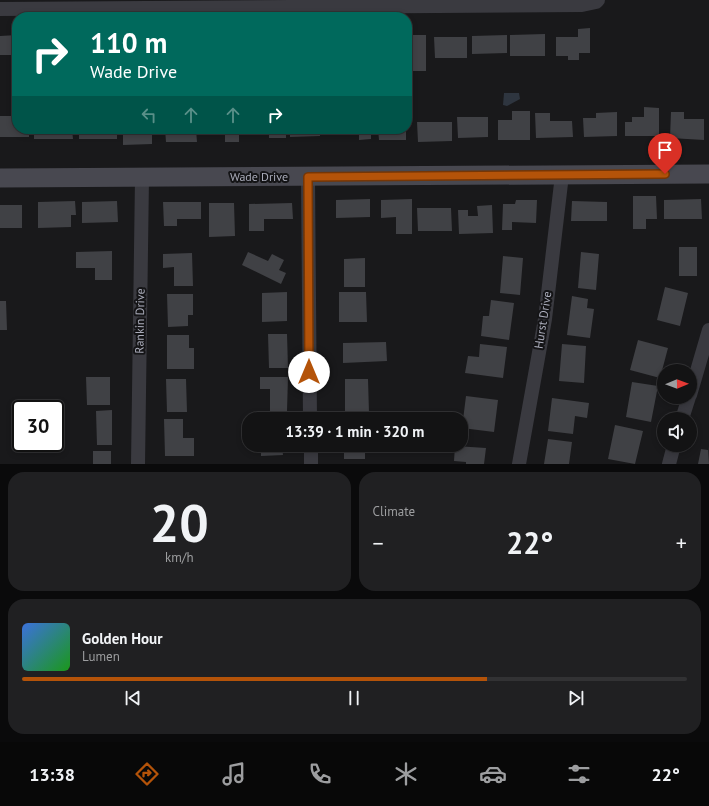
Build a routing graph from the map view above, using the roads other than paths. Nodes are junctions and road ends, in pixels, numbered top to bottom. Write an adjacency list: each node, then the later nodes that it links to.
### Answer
1 (598, 0): 2 (street)
2 (0, 9)
3 (709, 174): 4 (street, Wade Drive)
4 (562, 175): 5 (street, Wade Drive); 15 (street, Hurst Drive)
5 (308, 177): 7 (street, Wade Drive); 10 (street)
6 (0, 178): 7 (street, Wade Drive)
7 (142, 178): 13 (street, Rankin Drive)
8 (709, 330): 9 (street)
9 (697, 372)
10 (310, 412)
11 (311, 452): 14 (street)
12 (672, 452): 16 (street)
13 (138, 464)
14 (311, 464)
15 (518, 464)
16 (669, 464)

